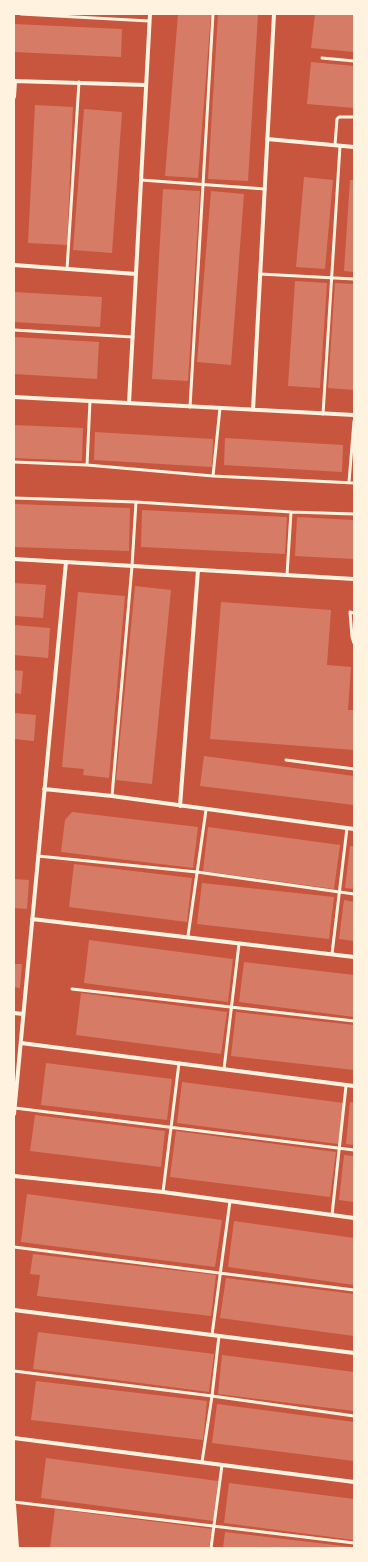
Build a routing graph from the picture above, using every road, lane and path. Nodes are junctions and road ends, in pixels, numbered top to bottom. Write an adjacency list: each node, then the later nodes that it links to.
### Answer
1 (22, 14): 5 (lane)
2 (150, 14): 5 (street)
3 (213, 14): 17 (lane)
4 (274, 14): 13 (street)
5 (149, 21): 10 (street)
6 (322, 58): 7 (lane)
7 (354, 61)
8 (14, 81): 9 (street); 11 (street)
9 (79, 82): 10 (street); 20 (lane)
10 (146, 85): 16 (street)
11 (14, 97)
12 (354, 117): 14 (lane)
13 (267, 139): 14 (street); 18 (street)
14 (338, 146): 15 (street); 23 (lane)
15 (354, 147)
16 (141, 180): 17 (lane); 21 (street)
17 (203, 185): 18 (lane); 30 (lane)
18 (264, 189): 22 (street)
19 (14, 266): 20 (street)
20 (67, 269): 21 (street)
21 (136, 274): 26 (street)
22 (260, 274): 23 (lane); 32 (street)
23 (331, 278): 24 (lane); 33 (lane)
24 (354, 279)
25 (14, 330): 26 (lane)
26 (133, 337): 29 (street)
27 (14, 397): 28 (street)
28 (90, 401): 29 (street); 37 (lane)
29 (130, 403): 30 (street)
30 (190, 407): 31 (street)
31 (220, 408): 32 (street); 38 (lane)
32 (253, 410): 33 (street)
33 (323, 414): 34 (street)
34 (354, 416)
35 (354, 421): 39 (lane)
36 (14, 462): 37 (lane)
37 (87, 465): 38 (lane)
38 (213, 476): 39 (lane)
39 (349, 482): 40 (lane)
40 (354, 483)
41 (14, 498): 42 (lane)
42 (136, 502): 43 (lane); 47 (lane)
43 (291, 512): 44 (lane); 49 (lane)
44 (354, 514)
45 (14, 560): 46 (street)
46 (66, 562): 47 (street); 55 (street)
47 (132, 566): 48 (street); 56 (lane)
48 (198, 570): 49 (street); 57 (street)
49 (287, 575): 50 (street)
50 (354, 579)
51 (354, 613): 52 (lane)
52 (354, 642)
53 (286, 760): 54 (lane)
54 (354, 769)
55 (44, 789): 56 (street); 61 (street)
56 (112, 796): 57 (street)
57 (180, 806): 58 (street)
58 (206, 810): 59 (street); 62 (lane)
59 (347, 828): 60 (street); 63 (lane)
60 (354, 829)
61 (38, 856): 62 (lane); 65 (street)
62 (197, 872): 63 (lane); 66 (lane)
63 (338, 892): 64 (lane); 68 (lane)
64 (354, 894)
65 (32, 919): 66 (street); 73 (street)
66 (188, 936): 67 (street)
67 (239, 944): 68 (street); 71 (lane)
68 (332, 954): 69 (street)
69 (354, 956)
70 (72, 989): 71 (lane)
71 (232, 1007): 74 (lane); 77 (lane)
72 (14, 1013): 73 (street)
73 (24, 1014): 75 (street)
74 (354, 1021)
75 (21, 1043): 76 (street); 80 (street)
76 (179, 1063): 77 (street); 82 (lane)
77 (224, 1069): 78 (street)
78 (346, 1086): 79 (street); 83 (lane)
79 (354, 1086)
80 (15, 1108): 81 (street); 82 (lane)
81 (14, 1114)
82 (172, 1127): 83 (lane); 86 (lane)
83 (339, 1148): 84 (lane); 88 (lane)
84 (354, 1150)
85 (14, 1176): 86 (street)
86 (163, 1192): 87 (street)
87 (230, 1201): 88 (street); 91 (lane)
88 (332, 1215): 89 (street)
89 (354, 1218)
90 (14, 1247): 91 (lane)
91 (220, 1273): 92 (lane); 94 (lane)
92 (354, 1290)
93 (14, 1310): 94 (street)
94 (212, 1335): 95 (street)
95 (219, 1336): 96 (street); 98 (lane)
96 (354, 1353)
97 (14, 1371): 98 (lane)
98 (212, 1396): 99 (lane); 101 (lane)
99 (354, 1416)
100 (14, 1438): 101 (street)
101 (202, 1462): 102 (street)
102 (222, 1465): 103 (street); 105 (lane)
103 (354, 1482)
104 (14, 1503): 105 (lane); 107 (street)
105 (214, 1525): 106 (lane); 108 (lane)
106 (354, 1543)
107 (17, 1548)
108 (212, 1548)

